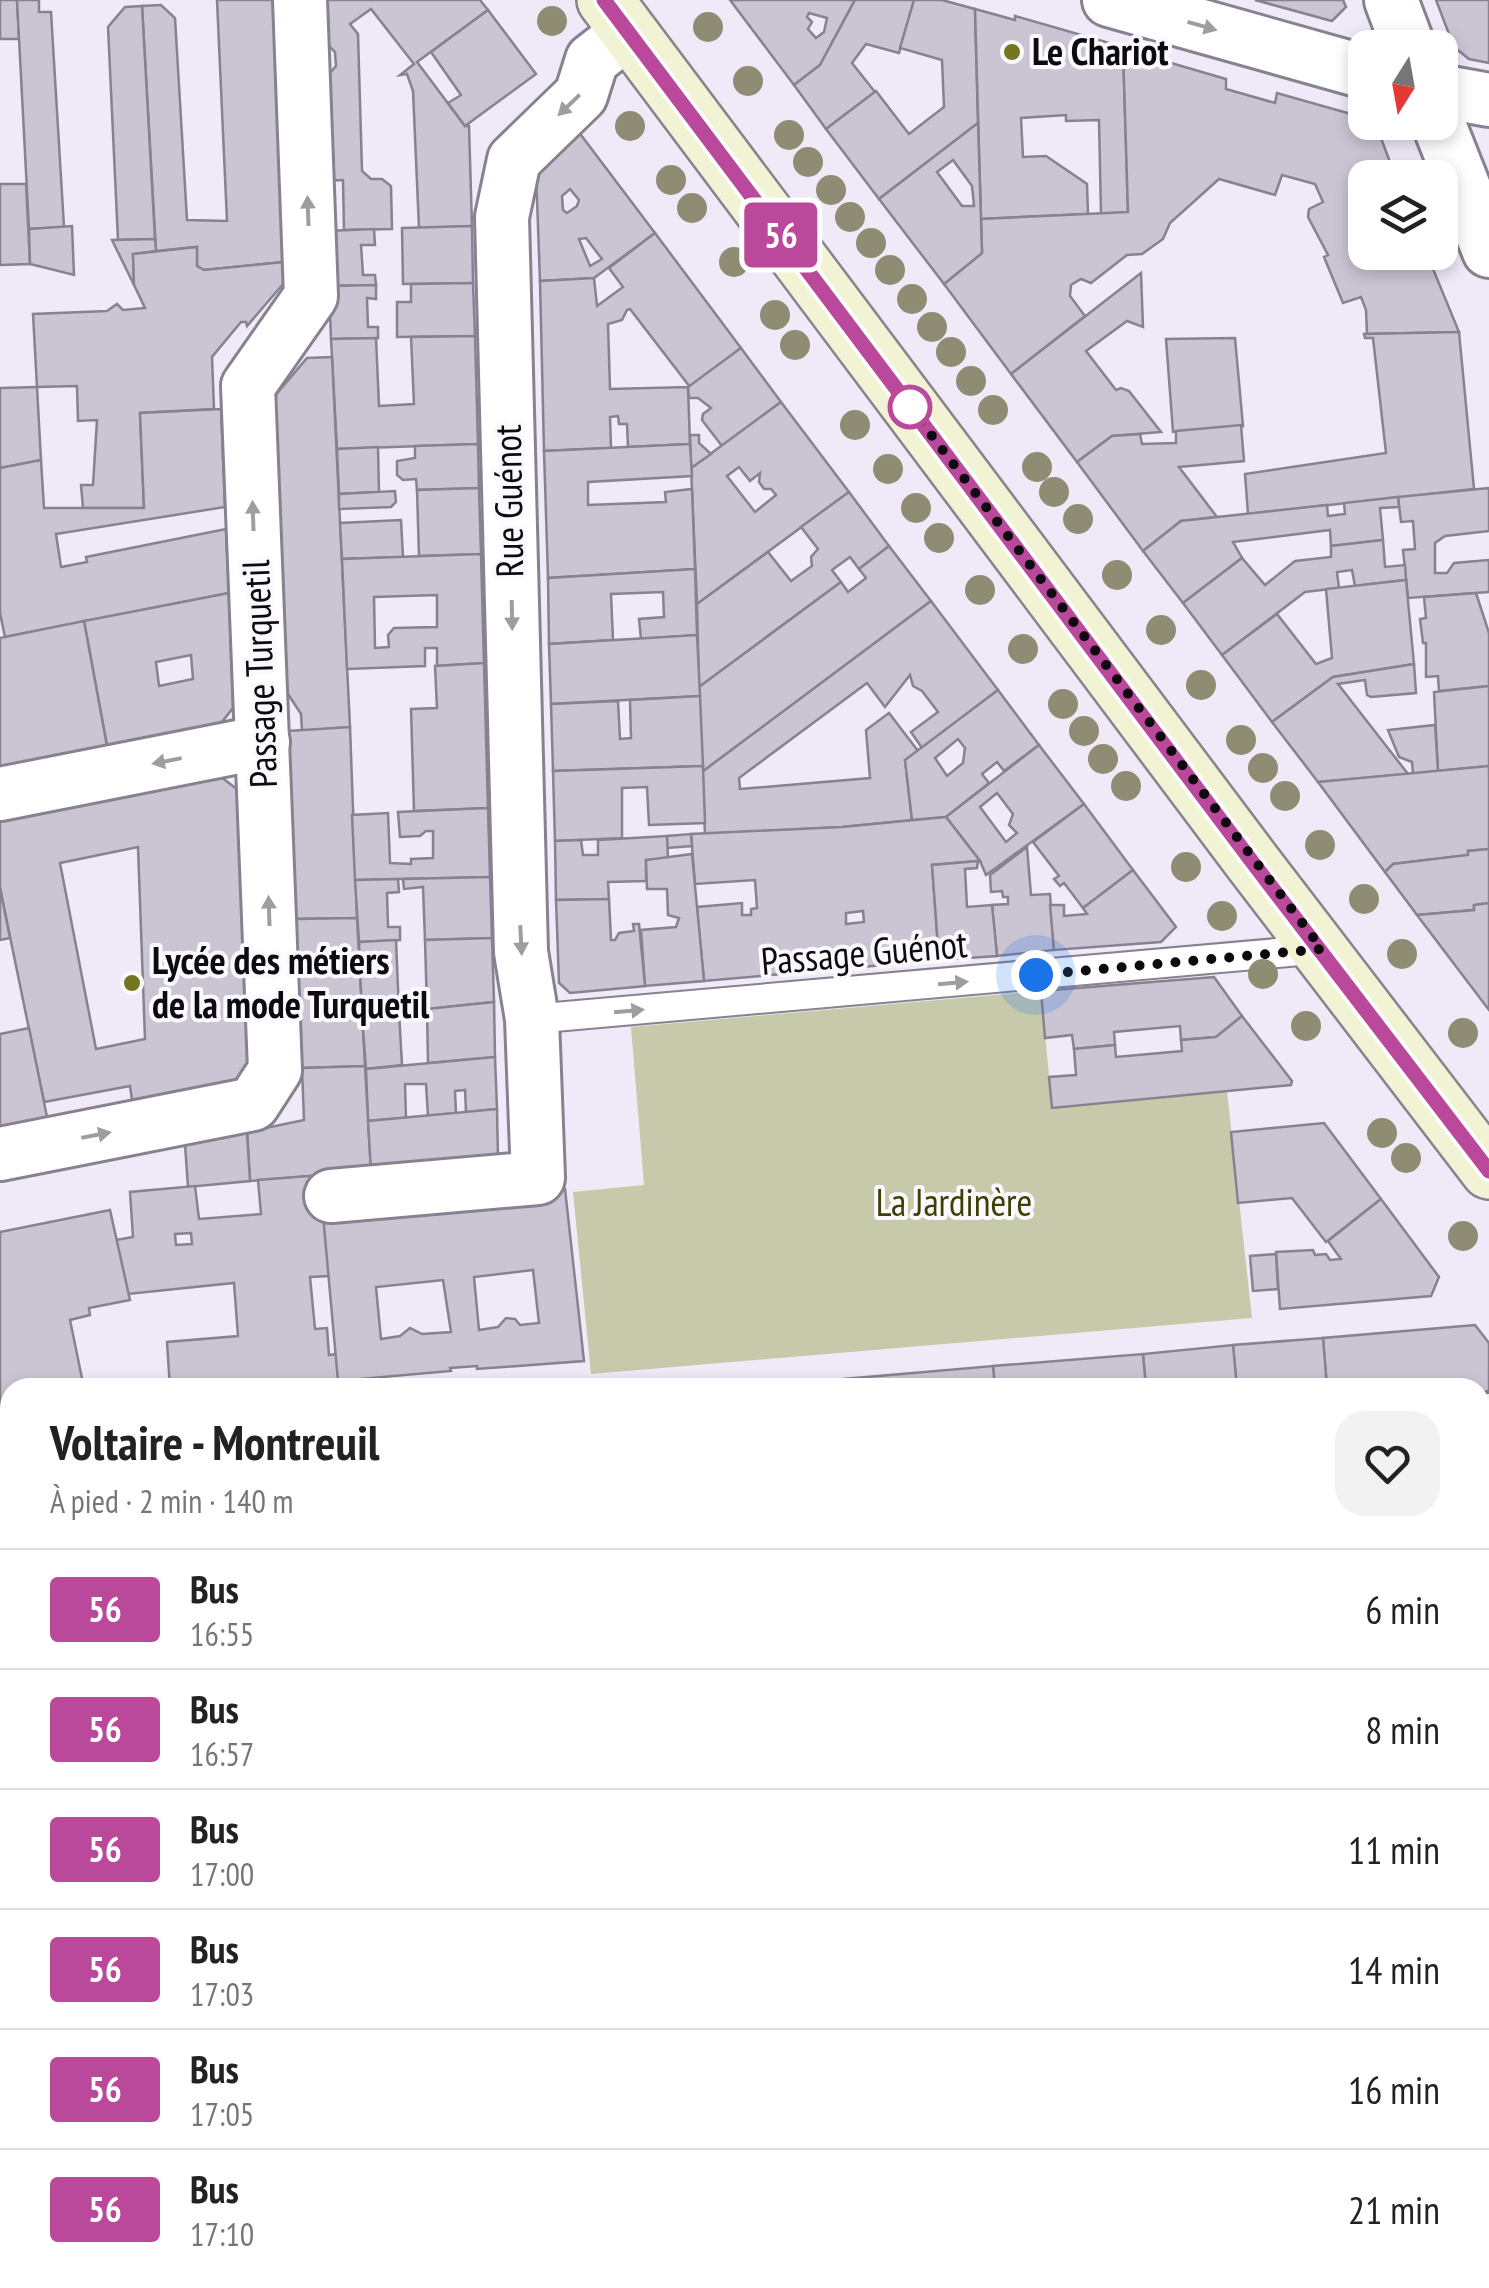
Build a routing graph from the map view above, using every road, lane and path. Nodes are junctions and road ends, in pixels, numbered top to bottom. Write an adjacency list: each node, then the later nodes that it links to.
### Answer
1 (300, 0): 11 (street, Passage Turquetil, one-way to 1)
2 (1108, 0): 6 (street, one-way to 6)
3 (1391, 0): 5 (street)
4 (616, 16): 13 (main road); 14 (street, Rue Guénot, one-way to 14)
5 (1402, 30)
6 (1348, 67)
7 (1458, 94): 8 (street)
8 (1489, 100)
9 (1445, 140): 10 (street)
10 (1489, 251)
11 (263, 742): 12 (street, one-way to 12); 15 (street, Passage Turquetil, one-way to 11)
12 (0, 794)
13 (1322, 949): 14 (lane, Passage Guénot, one-way to 13); 16 (main road)
14 (532, 1019): 17 (street, Rue Guénot)
15 (0, 1154)
16 (1489, 1171)
17 (331, 1196)

